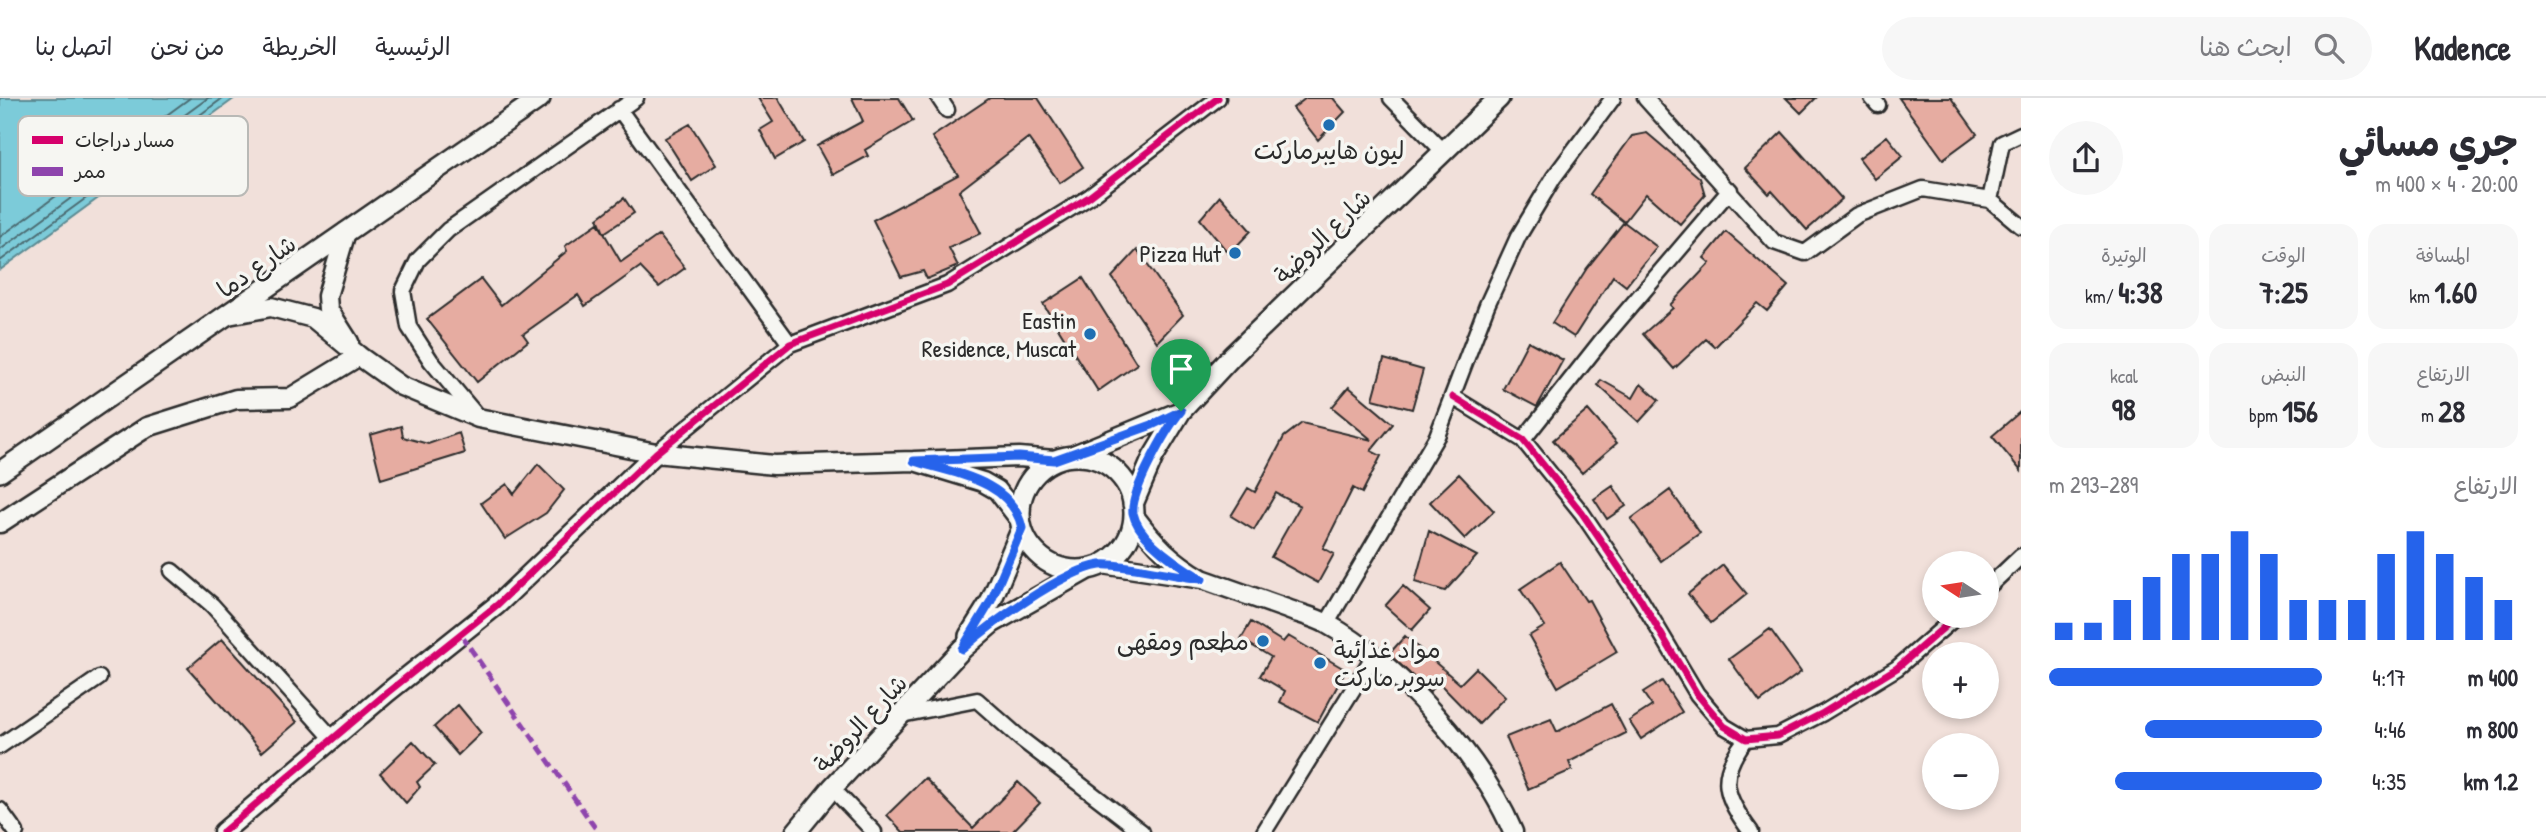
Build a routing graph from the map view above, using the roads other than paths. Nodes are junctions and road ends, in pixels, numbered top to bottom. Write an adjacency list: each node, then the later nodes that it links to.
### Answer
1 (540, 98): 14 (main road, شارع دما)
2 (636, 98): 8 (street)
3 (1218, 98): 16 (street)
4 (1391, 98): 10 (street)
5 (1499, 98): 10 (main road, شارع الروضة)
6 (1613, 98): 18 (street)
7 (1645, 98): 11 (street)
8 (619, 109): 16 (street); 20 (street)
9 (2021, 134): 12 (street)
10 (1444, 152): 19 (main road, شارع الروضة)
11 (1730, 190): 12 (street); 21 (street)
12 (1990, 200): 13 (street)
13 (2021, 226)
14 (346, 232): 15 (main road, شارع دما); 17 (street)
15 (228, 315): 17 (street); 25 (main road, شارع دما)
16 (790, 344): 22 (street)
17 (359, 356): 20 (street); 27 (street)
18 (1453, 397): 21 (street); 34 (street)
19 (1181, 411): 23 (main road, شارع الروضة); 26 (main road, شارع الروضة)
20 (478, 418): 22 (street)
21 (1522, 440): 41 (street)
22 (656, 453): 24 (street); 40 (street)
23 (1063, 458): 24 (street); 26 (main road); 28 (main road)
24 (914, 461): 28 (street)
25 (0, 472)
26 (1133, 510): 30 (main road); 33 (street)
27 (0, 523)
28 (1021, 524): 30 (main road); 36 (main road, شارع الروضة)
29 (2021, 555): 32 (street)
30 (1094, 567): 33 (street); 36 (main road, شارع الروضة)
31 (172, 571): 40 (street)
32 (1999, 576)
33 (1202, 579): 34 (street)
34 (1327, 623): 37 (street)
35 (1943, 628): 41 (street)
36 (962, 649): 39 (main road, شارع الروضة)
37 (1373, 657): 50 (street); 51 (street)
38 (99, 678): 42 (street)
39 (900, 716): 43 (main road, شارع الروضة); 49 (street)
40 (333, 738): 46 (street)
41 (1746, 739): 52 (street)
42 (0, 746)
43 (832, 788): 47 (main road, شارع الروضة); 48 (street)
44 (0, 810): 45 (street)
45 (16, 832)
46 (223, 832)
47 (796, 832)
48 (874, 832)
49 (1142, 832)
50 (1264, 832)
51 (1513, 832)
52 (1751, 832)

